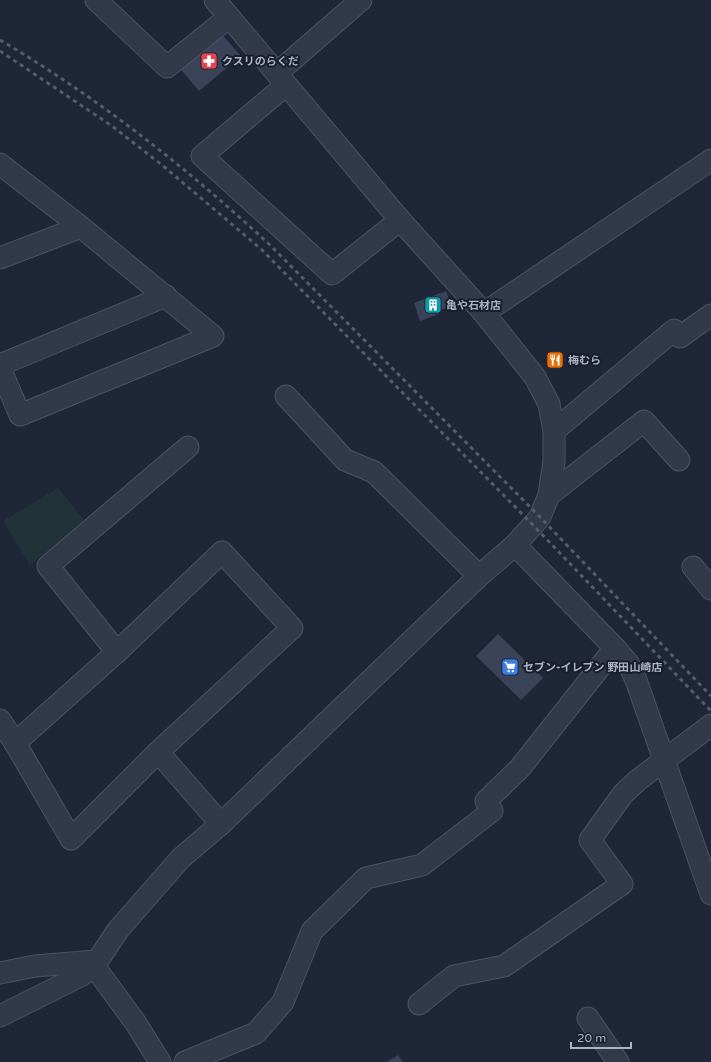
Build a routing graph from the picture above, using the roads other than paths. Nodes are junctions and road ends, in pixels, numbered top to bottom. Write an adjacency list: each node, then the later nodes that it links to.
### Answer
1 (96, 0): 4 (street)
2 (215, 0): 4 (street)
3 (361, 0): 5 (street)
4 (229, 17): 5 (street)
5 (282, 79): 8 (street); 8 (street)
6 (711, 160): 12 (street)
7 (0, 164): 9 (street)
8 (400, 220): 12 (street)
9 (81, 227): 10 (street); 11 (street)
10 (0, 258)
11 (166, 296): 14 (street); 15 (street)
12 (484, 313): 17 (street)
13 (711, 315): 17 (street)
14 (0, 365)
15 (0, 368)
16 (286, 396): 23 (street)
17 (554, 431): 20 (street)
18 (188, 447): 26 (street)
19 (679, 460): 20 (street)
20 (549, 495): 21 (street)
21 (515, 545): 23 (street); 25 (street)
22 (693, 567): 24 (street)
23 (479, 576): 32 (street)
24 (711, 589)
25 (615, 648): 31 (street); 40 (street)
26 (117, 652): 29 (street); 30 (street)
27 (0, 720): 29 (street)
28 (711, 725): 31 (street)
29 (15, 743): 30 (street)
30 (158, 752): 32 (street)
31 (663, 760): 33 (street); 36 (street)
32 (221, 824): 34 (street)
33 (711, 894)
34 (95, 964): 35 (street); 37 (street); 39 (street)
35 (0, 973)
36 (419, 1004)
37 (0, 1016)
38 (588, 1018): 41 (street)
39 (160, 1062)
40 (186, 1062)
41 (618, 1062)

